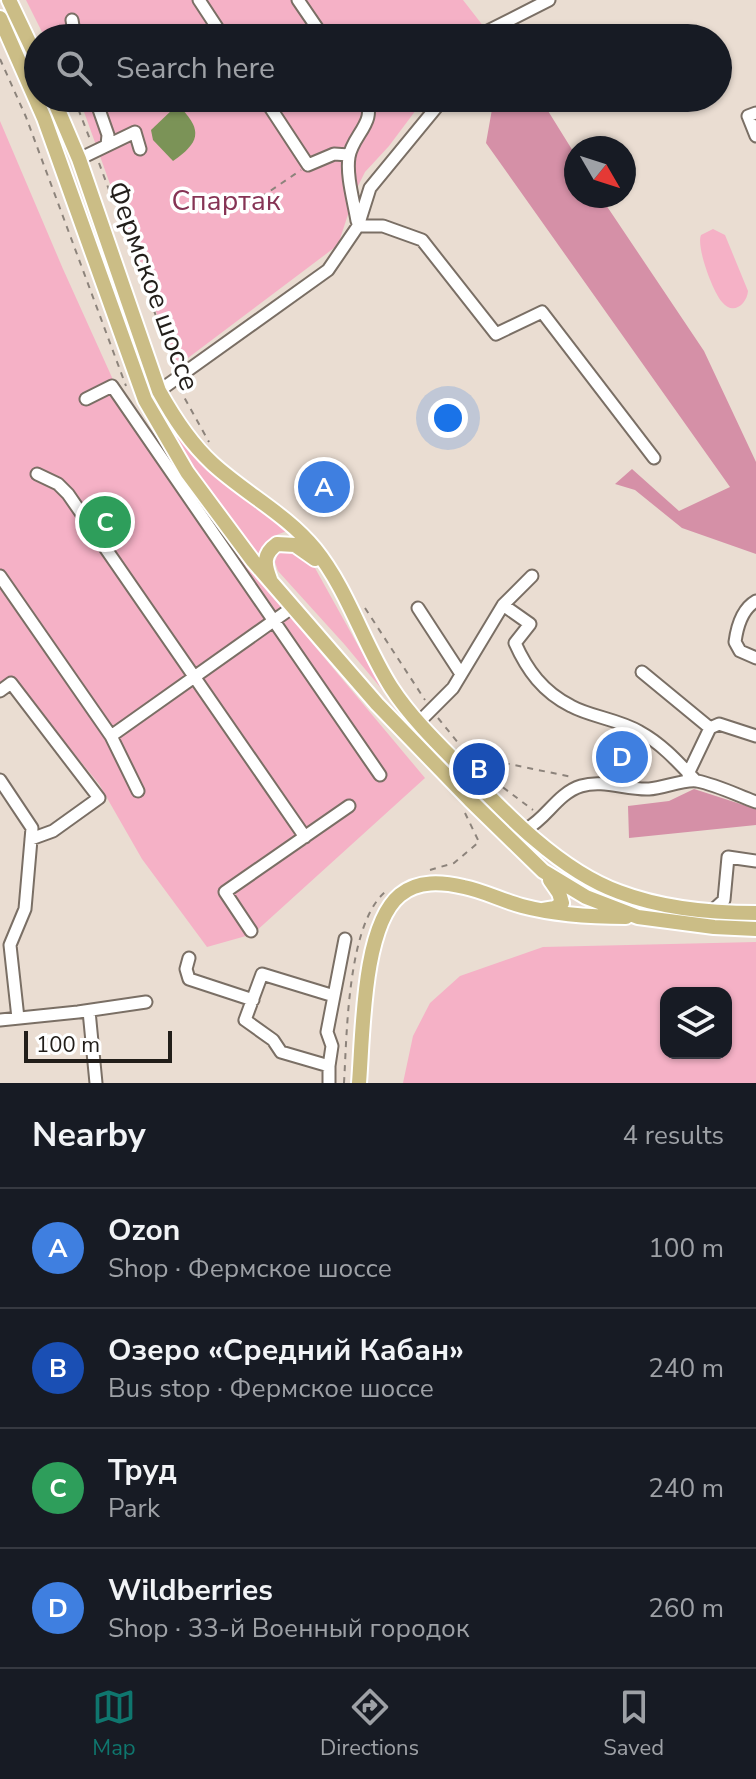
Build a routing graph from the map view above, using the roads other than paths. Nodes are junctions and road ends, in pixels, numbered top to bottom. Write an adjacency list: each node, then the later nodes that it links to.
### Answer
1 (9, 0): 11 (main road)
2 (199, 0): 8 (street)
3 (298, 0): 9 (street)
4 (549, 0): 10 (street)
5 (0, 18): 12 (main road, Фермское шоссе)
6 (72, 20): 7 (street)
7 (73, 24)
8 (215, 24)
9 (314, 24)
10 (502, 24)
11 (24, 32)
12 (24, 73)
13 (41, 112): 28 (main road, Фермское шоссе)
14 (59, 112): 24 (main road, Фермское шоссе)
15 (100, 112): 21 (street)
16 (273, 112): 23 (street)
17 (369, 112): 23 (street)
18 (432, 112): 25 (street)
19 (756, 113): 20 (street)
20 (756, 136)
21 (107, 145): 22 (street); 24 (street)
22 (140, 149)
23 (349, 155): 25 (street)
24 (79, 159): 26 (main road, Фермское шоссе)
25 (358, 226): 26 (street); 29 (street)
26 (159, 391): 28 (main road); 31 (main road, Фермское шоссе)
27 (86, 399): 39 (street)
28 (145, 400): 34 (main road, Фермское шоссе)
29 (654, 458)
30 (37, 474): 43 (street)
31 (331, 572): 34 (main road); 45 (main road, Фермское шоссе)
32 (532, 576): 36 (street)
33 (2, 584): 47 (street)
34 (273, 584): 37 (main road, Фермское шоссе)
35 (756, 601): 40 (street)
36 (503, 605): 42 (street); 50 (street)
37 (293, 607): 39 (street); 55 (main road, Фермское шоссе)
38 (418, 608): 42 (street)
39 (273, 622): 43 (street); 49 (street)
40 (756, 658)
41 (642, 672): 46 (street)
42 (461, 674): 45 (street)
43 (195, 677): 47 (street); 57 (street)
44 (0, 691): 58 (street)
45 (419, 722): 56 (main road, Фермское шоссе)
46 (710, 728): 48 (street); 50 (street)
47 (111, 736): 52 (street)
48 (756, 736)
49 (380, 775)
50 (692, 777): 53 (street); 56 (street)
51 (0, 780): 58 (street)
52 (138, 791)
53 (756, 802)
54 (349, 806): 57 (street)
55 (494, 824): 56 (street); 60 (main road, Фермское шоссе)
56 (526, 832): 62 (main road, Фермское шоссе)
57 (305, 837): 66 (street)
58 (31, 839): 73 (street)
59 (756, 861): 62 (street)
60 (543, 871): 61 (main road, Фермское шоссе); 64 (main road, Фермское шоссе)
61 (543, 910): 64 (main road); 78 (main road)
62 (712, 911): 63 (main road, Фермское шоссе)
63 (756, 913)
64 (638, 917): 65 (main road, Фермское шоссе)
65 (756, 929)
66 (251, 931)
67 (345, 939): 69 (street)
68 (189, 958): 70 (street)
69 (334, 996): 70 (street); 75 (street)
70 (253, 1000): 75 (street)
71 (146, 1002): 72 (street)
72 (89, 1011): 73 (street); 76 (street)
73 (18, 1018): 74 (street)
74 (0, 1020)
75 (329, 1066): 77 (street)
76 (96, 1083)
77 (329, 1083)
78 (359, 1083)

